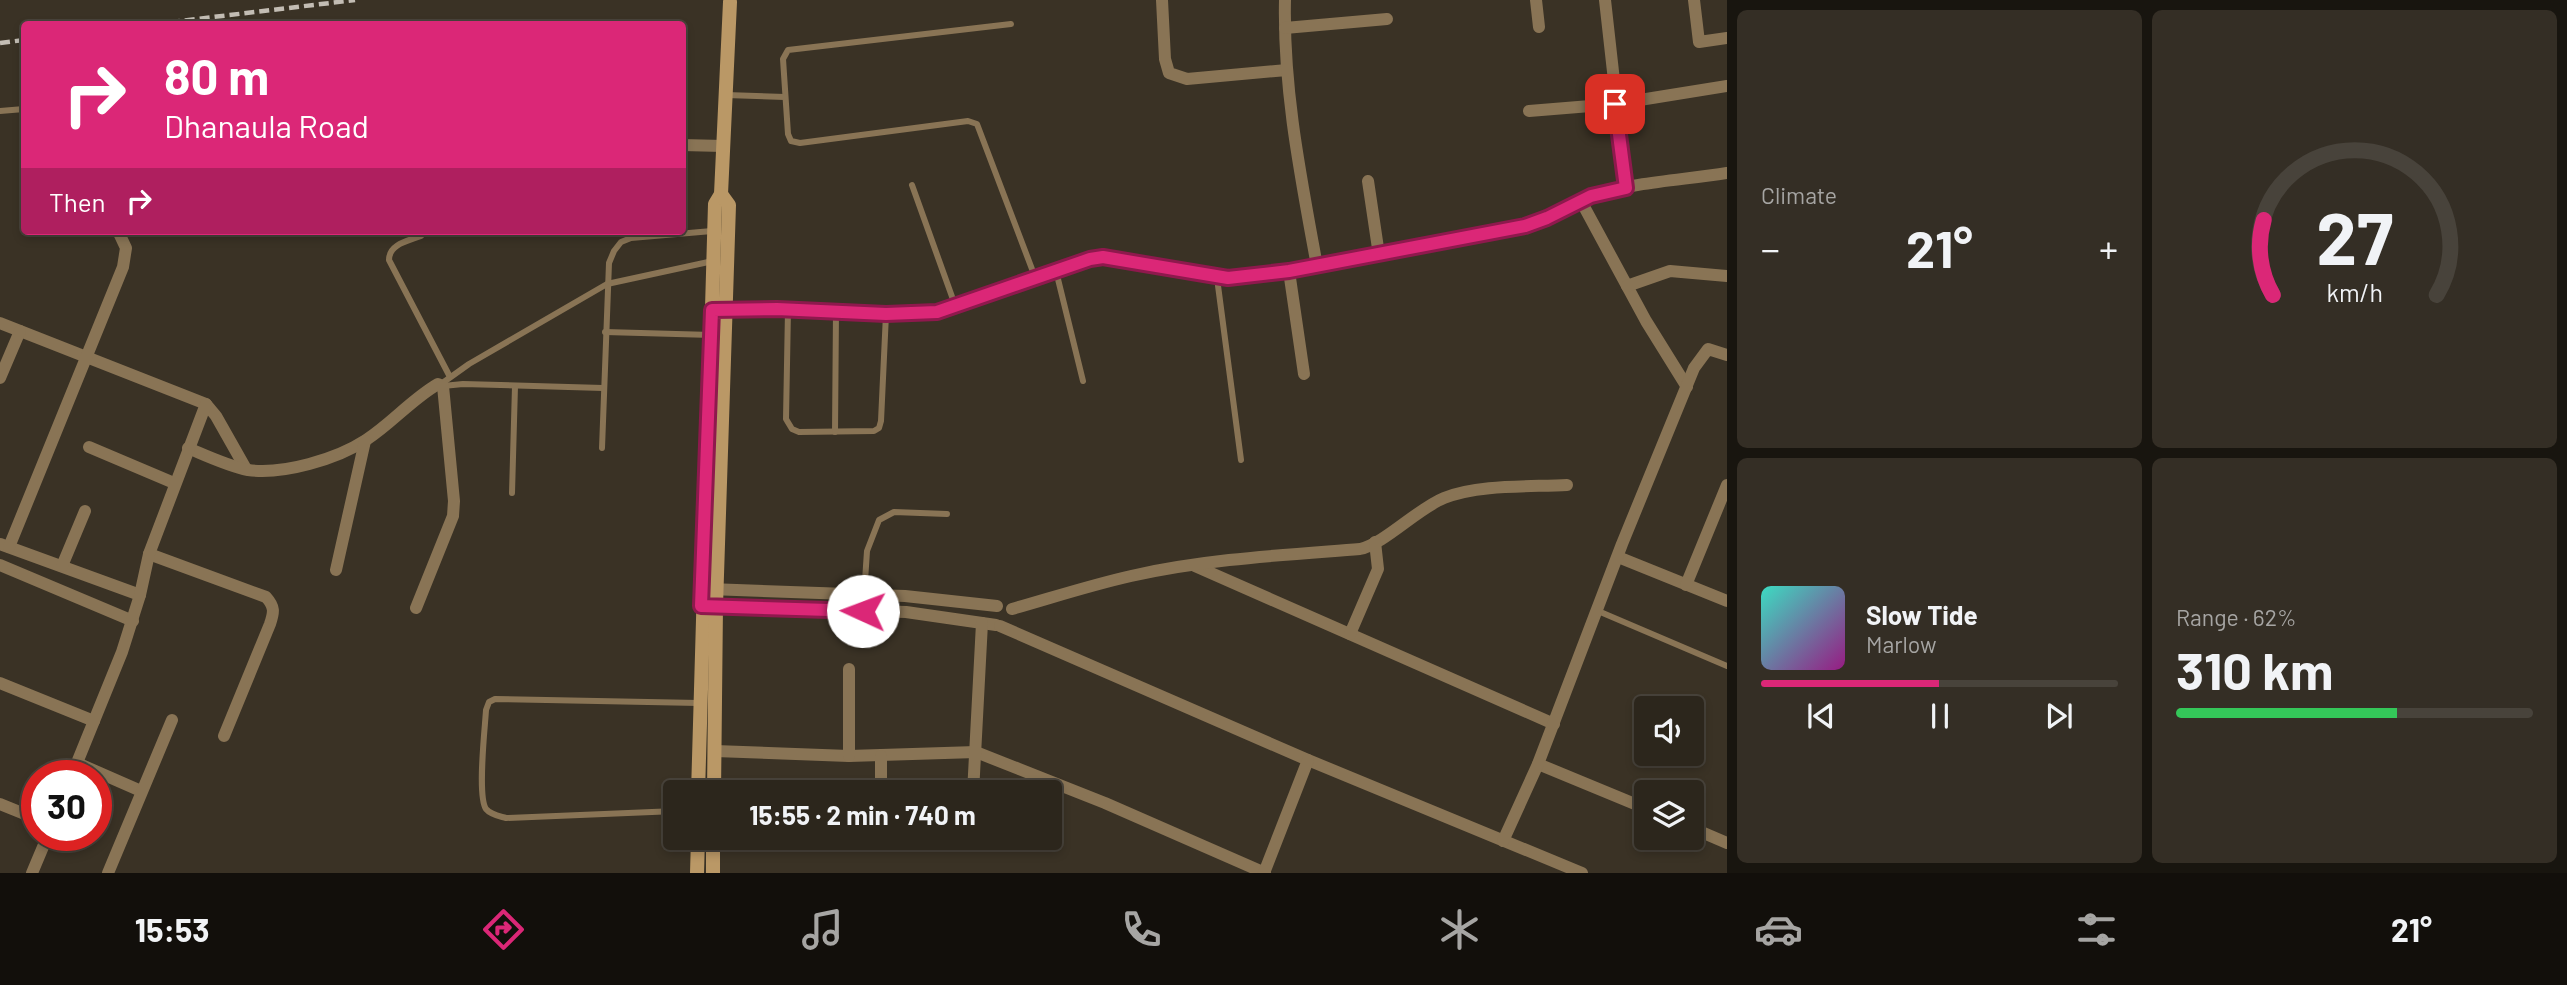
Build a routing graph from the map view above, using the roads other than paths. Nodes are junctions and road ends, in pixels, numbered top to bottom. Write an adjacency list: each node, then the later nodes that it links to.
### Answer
1 (1162, 0): 12 (street)
2 (1285, 0): 10 (street)
3 (1536, 0): 9 (street)
4 (1605, 0): 16 (street)
5 (1695, 0): 11 (street)
6 (730, 2): 14 (street)
7 (1387, 19): 10 (street)
8 (1011, 24): 15 (lane)
9 (1539, 27)
10 (1284, 28): 12 (street)
11 (1727, 38)
12 (1287, 70): 35 (street)
13 (1727, 86): 16 (street)
14 (726, 95): 15 (lane); 21 (street)
15 (785, 97): 40 (lane)
16 (1615, 104): 19 (street); 25 (street)
17 (21, 109): 18 (lane)
18 (0, 111)
19 (1529, 111)
20 (686, 145): 21 (street)
21 (723, 146): 26 (street)
22 (1727, 173): 25 (street)
23 (1368, 181): 33 (street)
24 (912, 185): 43 (lane)
25 (1626, 188): 27 (street)
26 (721, 194): 28 (street); 44 (street)
27 (1581, 201): 33 (street); 42 (street)
28 (714, 231): 29 (lane); 34 (street)
29 (686, 233)
30 (120, 235): 53 (street)
31 (667, 235): 41 (lane)
32 (421, 236): 56 (lane)
33 (1378, 255): 35 (street)
34 (713, 261): 41 (lane); 44 (street)
35 (1317, 265): 37 (street)
36 (1056, 271): 39 (street); 40 (street); 57 (lane)
37 (1289, 271): 39 (street); 54 (street)
38 (1727, 276): 42 (street)
39 (1217, 278): 67 (lane)
40 (1035, 279): 43 (street)
41 (607, 284): 50 (lane); 56 (lane)
42 (1627, 286): 59 (street)
43 (955, 307): 47 (street)
44 (719, 309): 45 (street); 51 (street); 85 (street)
45 (788, 310): 46 (street); 62 (lane)
46 (836, 311): 47 (street); 62 (lane)
47 (886, 314): 62 (lane)
48 (0, 323): 49 (street)
49 (20, 331): 53 (street); 55 (street)
50 (605, 331): 51 (lane); 60 (lane)
51 (712, 335): 85 (street)
52 (1727, 355): 59 (street)
53 (87, 358): 61 (street); 76 (street)
54 (1304, 374)
55 (0, 378)
56 (445, 382): 58 (lane); 63 (street); 92 (street)
57 (1083, 382)
58 (515, 386): 60 (lane); 72 (lane)
59 (1687, 387): 79 (street)
60 (603, 388): 66 (lane)
61 (206, 404): 65 (street); 68 (street)
62 (835, 432)
63 (365, 441): 68 (street); 83 (street)
64 (89, 447): 69 (street)
65 (188, 448): 68 (street); 69 (street)
66 (602, 448)
67 (1241, 460)
68 (246, 470)
69 (174, 483): 78 (street)
70 (1567, 485): 75 (street)
71 (1727, 485): 84 (street)
72 (512, 493)
73 (85, 511): 82 (street)
74 (947, 514): 86 (lane)
75 (1375, 542): 81 (street); 99 (street)
76 (4, 545): 77 (street)
77 (29, 554): 80 (street); 82 (street)
78 (149, 554): 87 (street); 107 (street)
79 (1618, 557): 84 (street); 95 (street)
80 (0, 564): 96 (street)
81 (1195, 565): 93 (street); 99 (street)
82 (62, 566): 87 (street)
83 (336, 570)
84 (1686, 585): 88 (street)
85 (709, 589): 86 (street); 89 (street); 90 (street)
86 (864, 594): 91 (street); 94 (lane)
87 (140, 596): 96 (street)
88 (1727, 601)
89 (701, 606): 90 (street); 103 (street)
90 (716, 606): 94 (street); 108 (street)
91 (997, 606): 93 (street); 98 (street)
92 (416, 608)
93 (1012, 609): 98 (street)
94 (863, 611): 97 (street)
95 (1598, 611): 100 (lane); 106 (street)
96 (133, 621): 105 (street)
97 (982, 623): 98 (street); 109 (street)
98 (998, 625): 113 (street)
99 (1350, 634): 106 (street)
100 (1727, 666)
101 (849, 669): 110 (street)
102 (0, 683): 105 (street)
103 (699, 703): 115 (street); 123 (lane)
104 (173, 720): 120 (street)
105 (94, 721): 112 (street)
106 (1554, 724): 114 (street)
107 (224, 736)
108 (715, 751): 110 (street); 116 (street)
109 (976, 752): 111 (street); 118 (street); 135 (street)
110 (849, 756): 111 (street)
111 (881, 756): 117 (street)
112 (79, 760)
113 (1307, 760): 126 (street); 135 (street)
114 (1538, 764): 122 (street); 126 (street)
115 (698, 780)
116 (715, 780)
117 (881, 780)
118 (974, 780)
119 (112, 781): 120 (street)
120 (141, 791): 132 (street)
121 (0, 804): 124 (street)
122 (1634, 804)
123 (663, 812)
124 (21, 813)
125 (1704, 833): 127 (street)
126 (1503, 841): 136 (street)
127 (1727, 843)
128 (698, 850): 133 (street)
129 (713, 850): 134 (street)
130 (41, 851): 131 (street)
131 (32, 873)
132 (108, 873)
133 (697, 873)
134 (713, 873)
135 (1265, 873)
136 (1582, 873)

